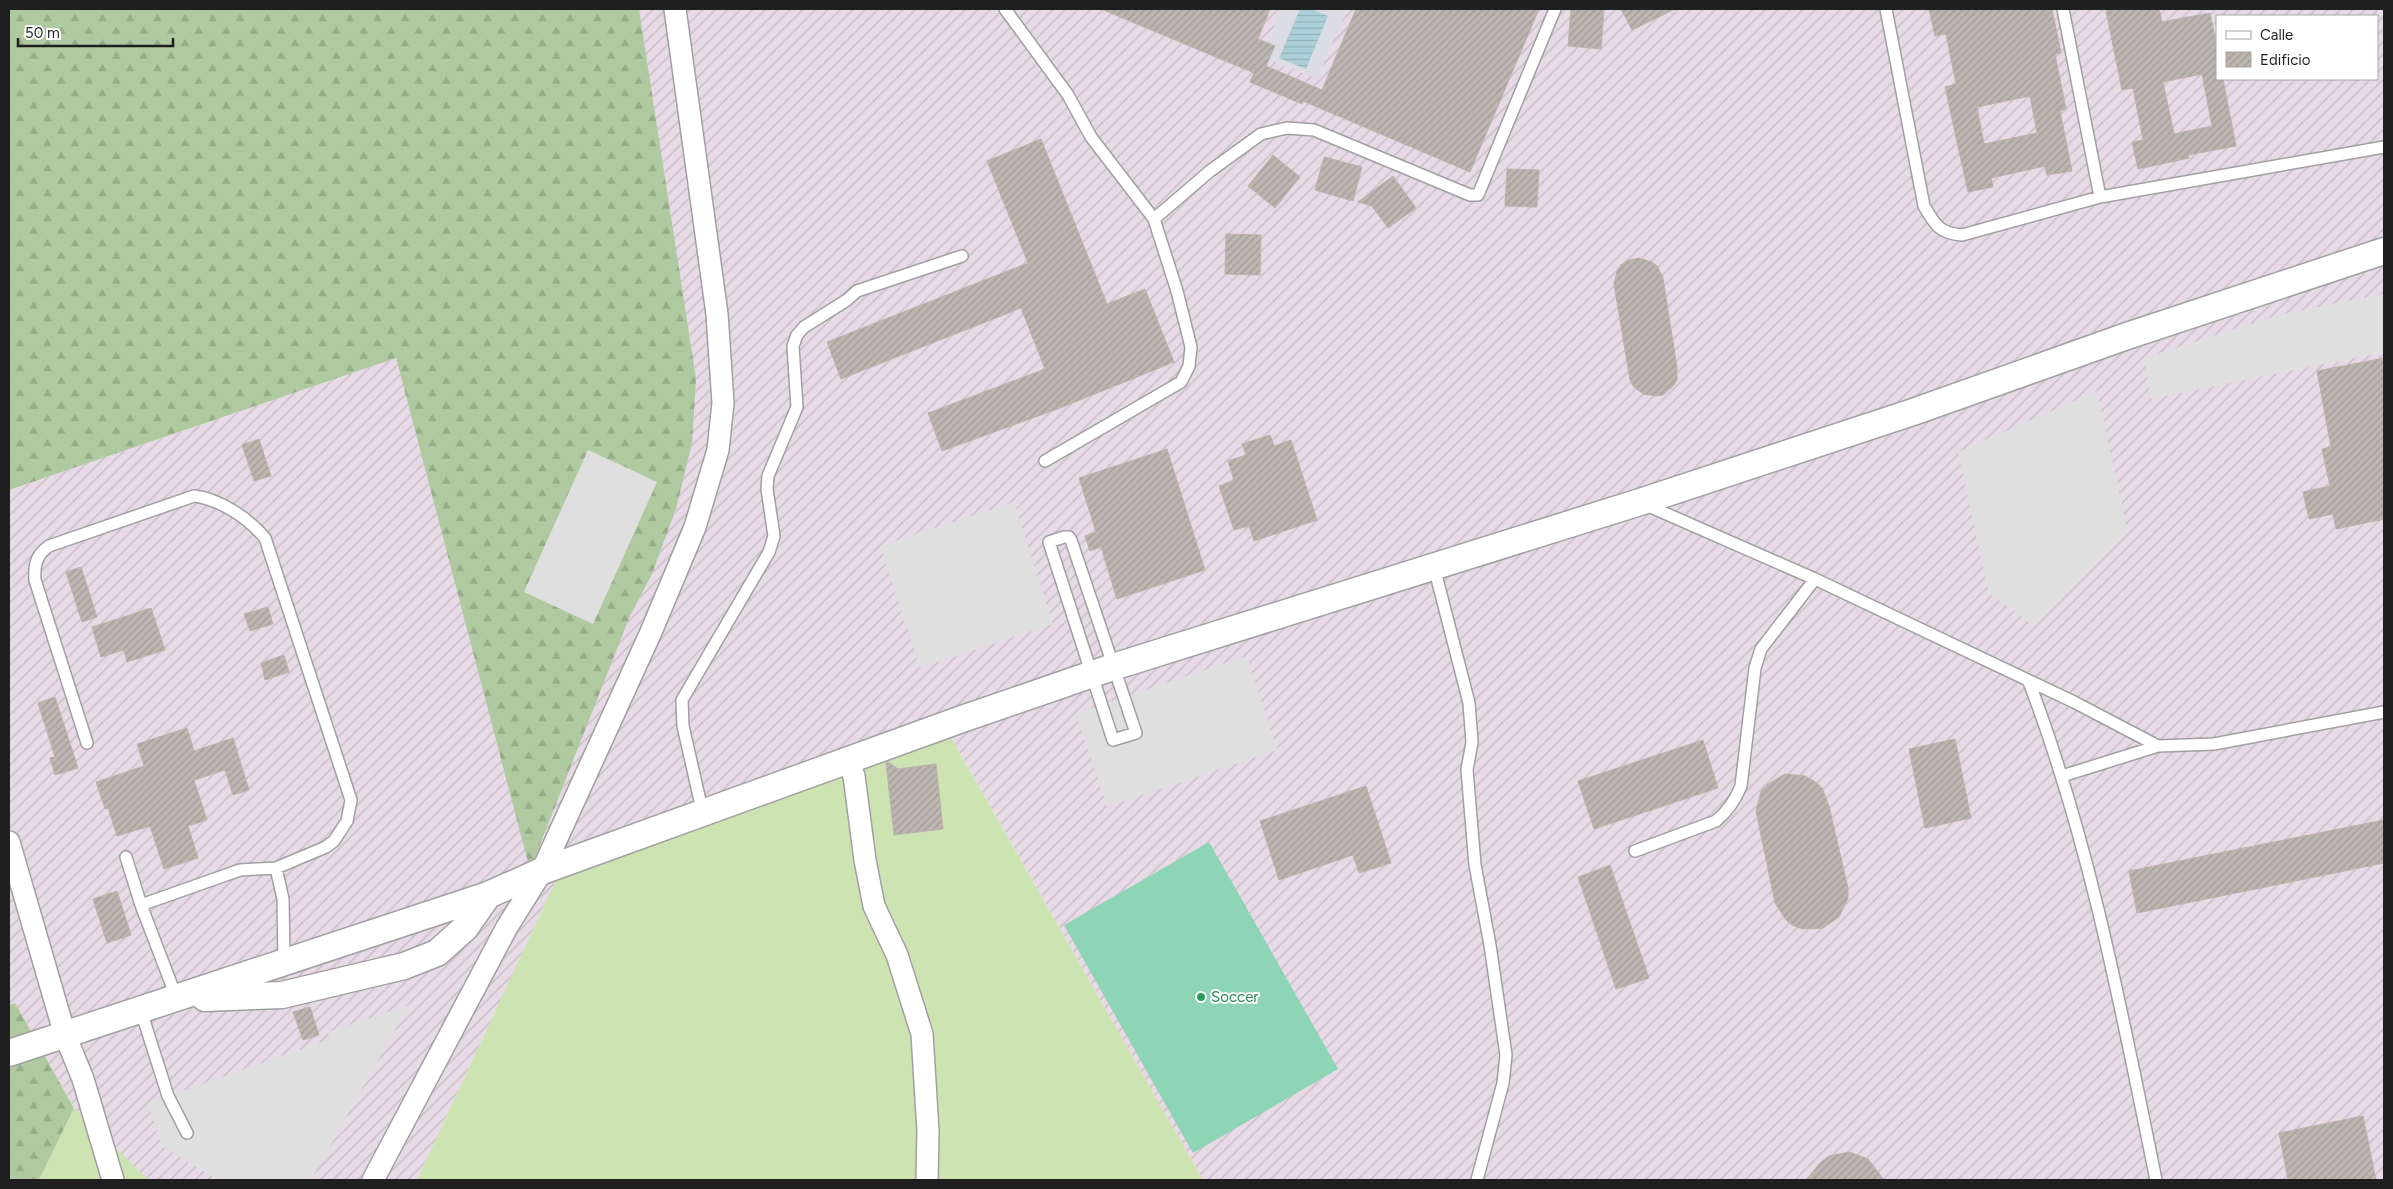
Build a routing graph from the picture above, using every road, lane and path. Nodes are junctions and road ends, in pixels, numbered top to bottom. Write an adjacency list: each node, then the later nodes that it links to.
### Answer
1 (675, 9): 29 (street)
2 (1005, 9): 8 (lane)
3 (1555, 9): 8 (lane)
4 (1886, 9): 7 (lane)
5 (2063, 9): 7 (lane)
6 (2384, 147): 7 (lane)
7 (2100, 197)
8 (1154, 219): 11 (lane)
9 (2384, 251): 12 (street)
10 (962, 256): 24 (lane)
11 (1044, 461)
12 (1640, 502): 13 (street); 14 (lane)
13 (1434, 566): 17 (street); 41 (lane)
14 (1815, 579): 18 (lane); 26 (lane)
15 (1087, 590): 16 (lane); 16 (lane); 17 (lane)
16 (1068, 596): 17 (lane)
17 (1103, 671): 17 (lane); 22 (street)
18 (2029, 682): 21 (lane); 23 (lane)
19 (2384, 712): 21 (lane)
20 (88, 743): 28 (lane)
21 (2158, 746): 23 (lane)
22 (848, 761): 24 (street); 40 (street)
23 (2062, 776): 42 (lane)
24 (703, 814): 29 (street)
25 (9, 842): 35 (street)
26 (1635, 851)
27 (126, 857): 31 (lane)
28 (276, 868): 31 (lane); 32 (lane)
29 (542, 871): 30 (street); 39 (street)
30 (488, 896): 32 (street); 33 (street)
31 (141, 905): 33 (lane)
32 (284, 962): 33 (street)
33 (177, 999): 34 (street)
34 (141, 1011): 35 (street); 37 (lane)
35 (65, 1035): 36 (street); 38 (street)
36 (9, 1054)
37 (187, 1133)
38 (113, 1180)
39 (373, 1180)
40 (927, 1180)
41 (1477, 1180)
42 (2156, 1180)

